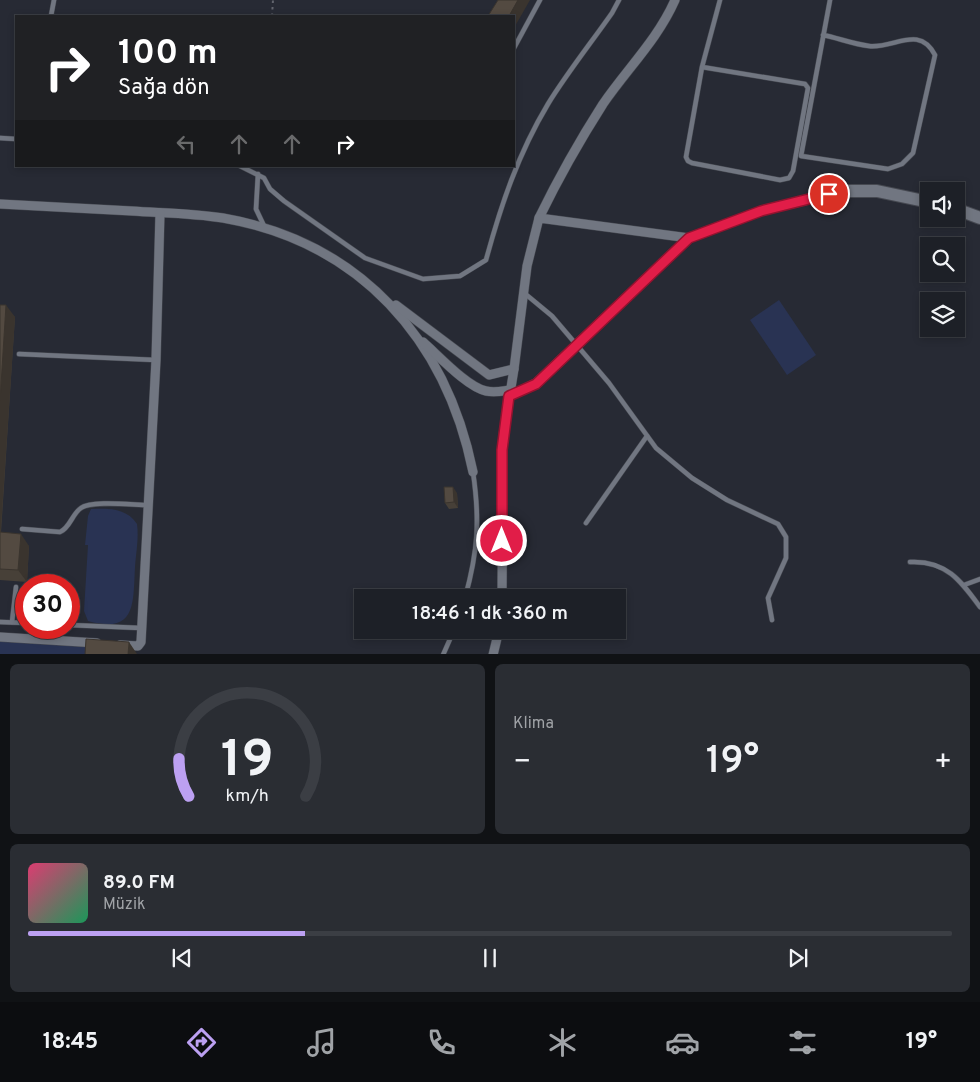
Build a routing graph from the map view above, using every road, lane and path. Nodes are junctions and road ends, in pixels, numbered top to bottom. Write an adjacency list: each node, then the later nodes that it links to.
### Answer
1 (54, 0): 8 (lane)
2 (273, 0): 9 (path)
3 (540, 0): 11 (lane)
4 (619, 0): 16 (lane)
5 (675, 0): 22 (street)
6 (720, 0): 12 (lane)
7 (830, 0): 10 (lane)
8 (51, 15)
9 (272, 15)
10 (823, 35): 10 (lane)
11 (515, 46)
12 (702, 67): 12 (lane)
13 (0, 138): 14 (lane)
14 (15, 139)
15 (242, 167): 16 (lane)
16 (258, 174): 24 (lane)
17 (846, 190): 18 (street); 25 (street)
18 (920, 200)
19 (0, 204): 21 (street)
20 (965, 212): 23 (street)
21 (160, 213): 24 (street); 31 (street)
22 (540, 218): 25 (street); 26 (street)
23 (980, 218)
24 (265, 228): 27 (street)
25 (689, 238): 29 (street)
26 (524, 292): 29 (lane); 32 (street)
27 (381, 294): 28 (street); 32 (street)
28 (419, 339): 33 (street); 35 (street)
29 (576, 344): 33 (street); 34 (lane)
30 (19, 354): 31 (lane)
31 (156, 360): 36 (street)
32 (514, 369): 33 (street)
33 (509, 393): 43 (street)
34 (647, 436): 37 (lane); 46 (lane)
35 (473, 472): 42 (lane)
36 (148, 505): 38 (lane); 51 (street)
37 (586, 524)
38 (22, 529)
39 (910, 562): 41 (lane)
40 (980, 579): 41 (lane)
41 (964, 585): 45 (lane)
42 (467, 589)
43 (502, 589)
44 (15, 596): 48 (lane)
45 (980, 607)
46 (772, 620)
47 (0, 622): 48 (lane)
48 (12, 622): 49 (lane)
49 (15, 622)
50 (80, 625): 51 (lane)
51 (141, 628): 52 (street)
52 (0, 638)
53 (450, 639): 55 (lane)
54 (497, 639): 56 (street)
55 (443, 654)
56 (493, 654)

